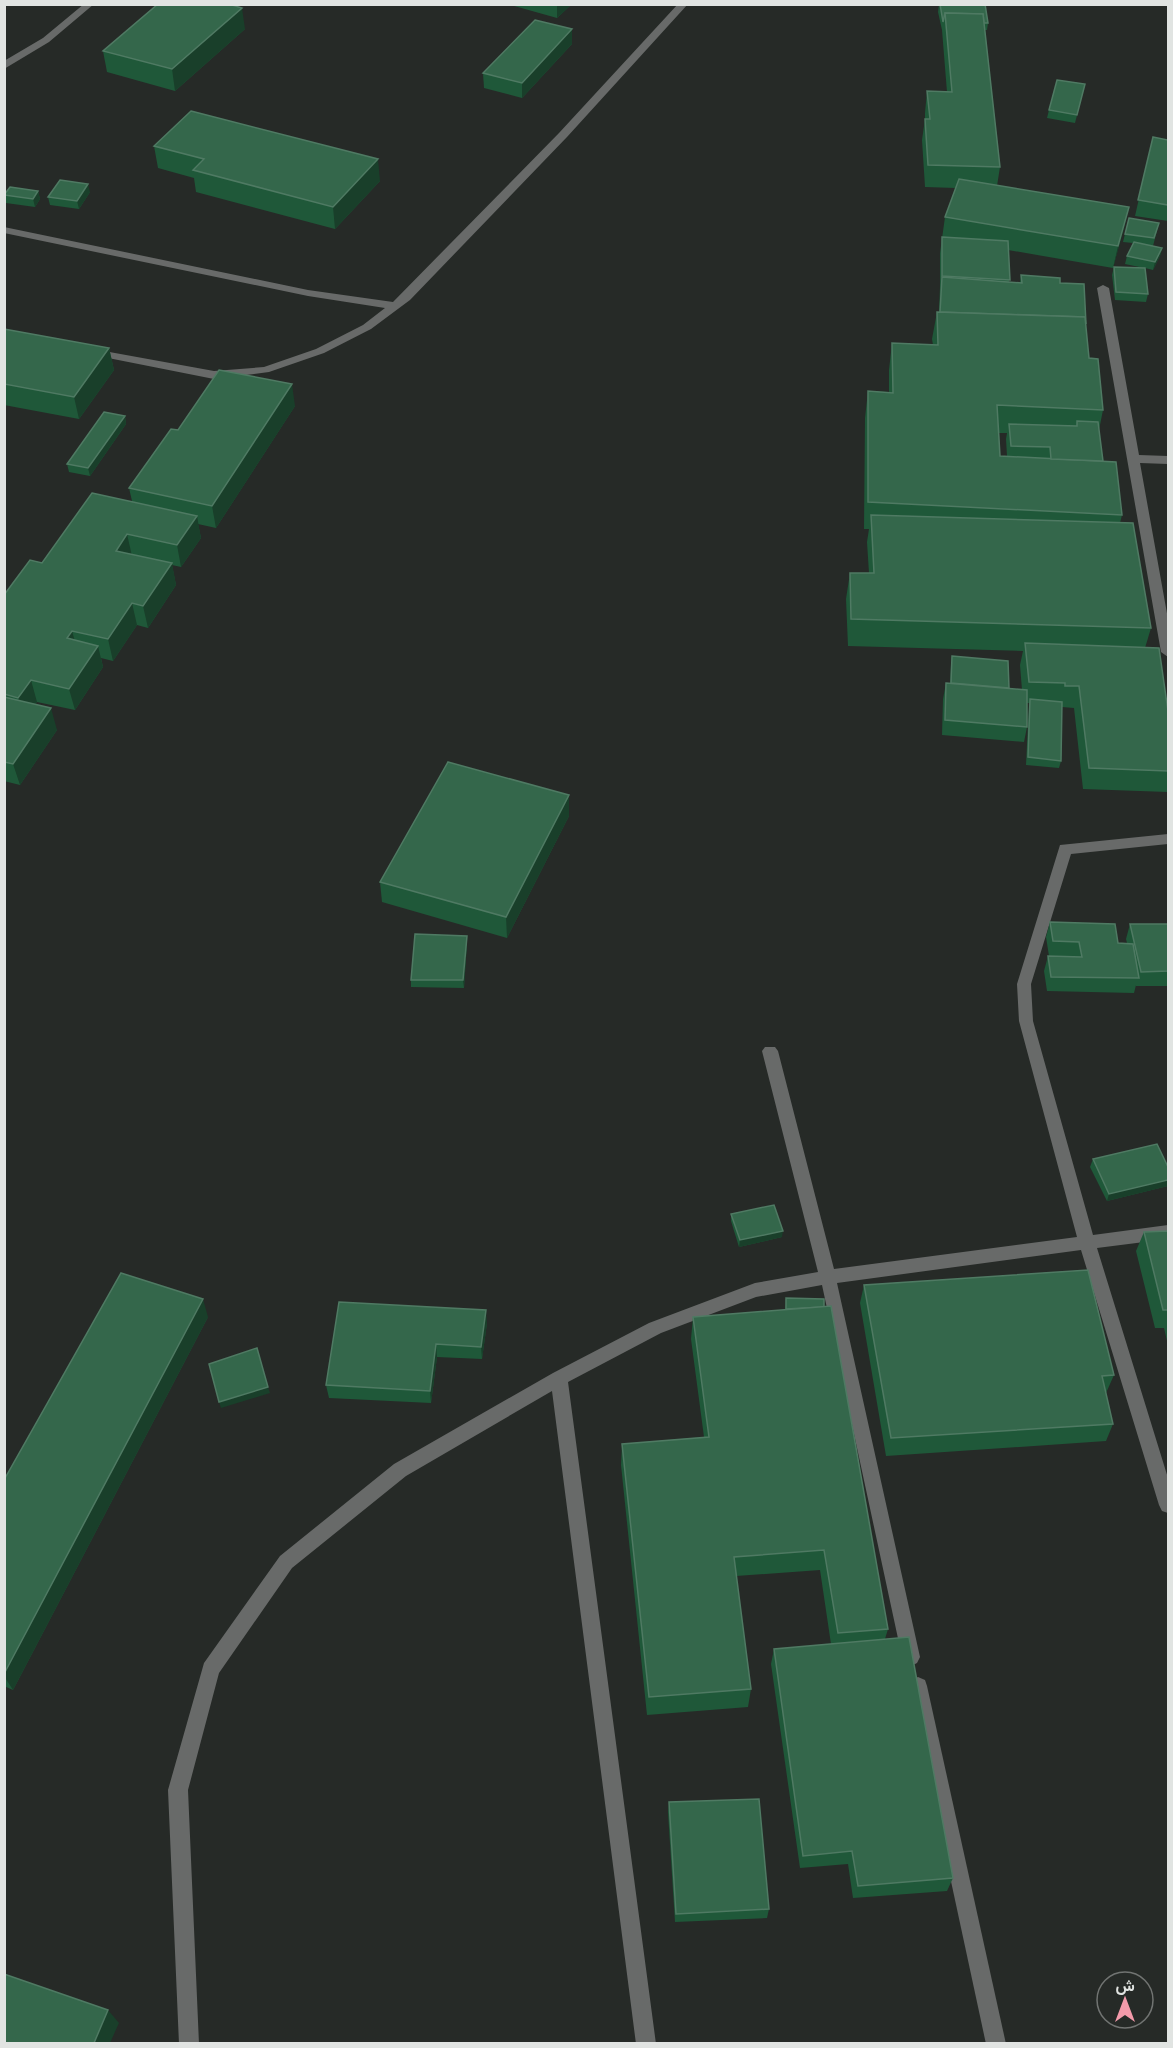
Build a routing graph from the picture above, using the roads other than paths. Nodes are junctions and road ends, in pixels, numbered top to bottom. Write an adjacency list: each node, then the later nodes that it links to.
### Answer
1 (90, 4): 3 (street)
2 (684, 4): 6 (street)
3 (4, 66)
4 (4, 230): 6 (street)
5 (1103, 288): 8 (street)
6 (394, 306): 7 (street)
7 (81, 350)
8 (1134, 459): 9 (street); 10 (street)
9 (1168, 460)
10 (1168, 652)
11 (1168, 839): 14 (street)
12 (770, 1052): 15 (street)
13 (1168, 1232): 14 (street)
14 (1087, 1243): 15 (street); 17 (street)
15 (828, 1276): 16 (street); 20 (street)
16 (559, 1378): 18 (street); 19 (street)
17 (1168, 1505)
18 (189, 2043)
19 (646, 2043)
20 (996, 2043)

